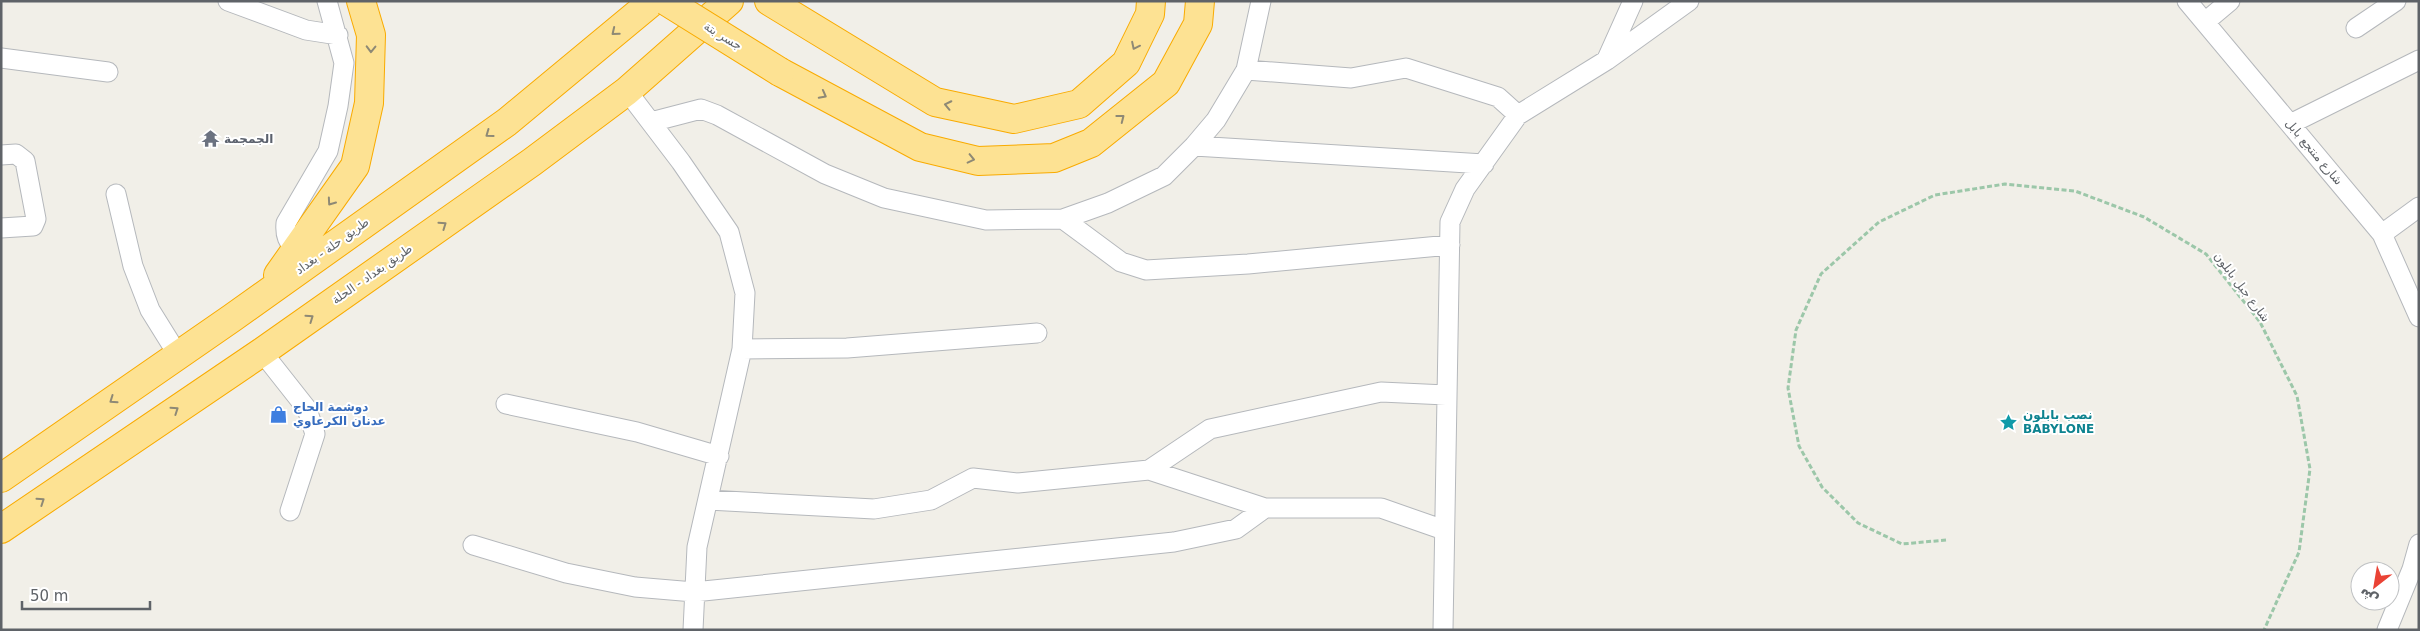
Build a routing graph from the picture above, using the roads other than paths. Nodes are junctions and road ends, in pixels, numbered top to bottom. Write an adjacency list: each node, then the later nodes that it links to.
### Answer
1 (228, 1): 18 (street)
2 (327, 1): 18 (street)
3 (361, 1): 37 (highway, one-way to 37)
4 (653, 1): 38 (highway, طريق حلة - بغداد, one-way to 38)
5 (666, 1): 9 (highway, جسر بتة, one-way to 9, bridge)
6 (728, 1): 24 (highway, طريق بغداد - الحلة)
7 (769, 1): 8 (highway, one-way to 7)
8 (1151, 1)
9 (1200, 1)
10 (1261, 1): 22 (street)
11 (1633, 1): 20 (street)
12 (1689, 1): 20 (street)
13 (2188, 1): 16 (street, شارع منتجع بابل)
14 (2230, 1): 16 (street)
15 (2396, 1): 17 (street)
16 (2205, 22): 27 (street, شارع منتجع بابل)
17 (2356, 28)
18 (338, 35): 37 (street)
19 (1, 58): 23 (street)
20 (1607, 60): 25 (street)
21 (2419, 60): 27 (street)
22 (1246, 70): 25 (street); 28 (street)
23 (108, 72)
24 (627, 91): 26 (street); 42 (highway, طريق بغداد - الحلة, one-way to 24)
25 (1518, 115): 30 (street)
26 (651, 122): 33 (street); 43 (street)
27 (2290, 124): 35 (street, شارع منتجع بابل)
28 (1194, 146): 30 (street); 33 (street)
29 (1, 155): 34 (street)
30 (1484, 164): 36 (street)
31 (116, 194): 44 (street)
32 (2419, 207): 35 (street)
33 (1063, 219): 36 (street)
34 (1, 228)
35 (2382, 234): 39 (street, شارع منتجع بابل)
36 (1450, 245): 46 (street)
37 (298, 249): 38 (highway)
38 (263, 295): 40 (highway, طريق حلة - بغداد)
39 (2418, 315)
40 (235, 316): 42 (highway); 44 (highway, طريق حلة - بغداد)
41 (1037, 333): 43 (street)
42 (263, 350): 45 (highway, طريق بغداد - الحلة); 53 (street)
43 (742, 350): 48 (street)
44 (182, 352): 45 (highway); 50 (highway, طريق حلة - بغداد, one-way to 50)
45 (214, 383): 54 (highway, طريق بغداد - الحلة, one-way to 45)
46 (1446, 394): 49 (street); 55 (street)
47 (506, 404): 48 (street)
48 (719, 456): 51 (street)
49 (1149, 470): 51 (street); 52 (street)
50 (1, 478)
51 (708, 500): 59 (street)
52 (1265, 508): 55 (street); 59 (street)
53 (290, 511)
54 (1, 529)
55 (1444, 530): 61 (street)
56 (2419, 544): 58 (street)
57 (473, 545): 59 (street)
58 (2415, 569): 62 (street)
59 (694, 592): 60 (street)
60 (693, 630)
61 (1443, 630)
62 (2387, 630)

